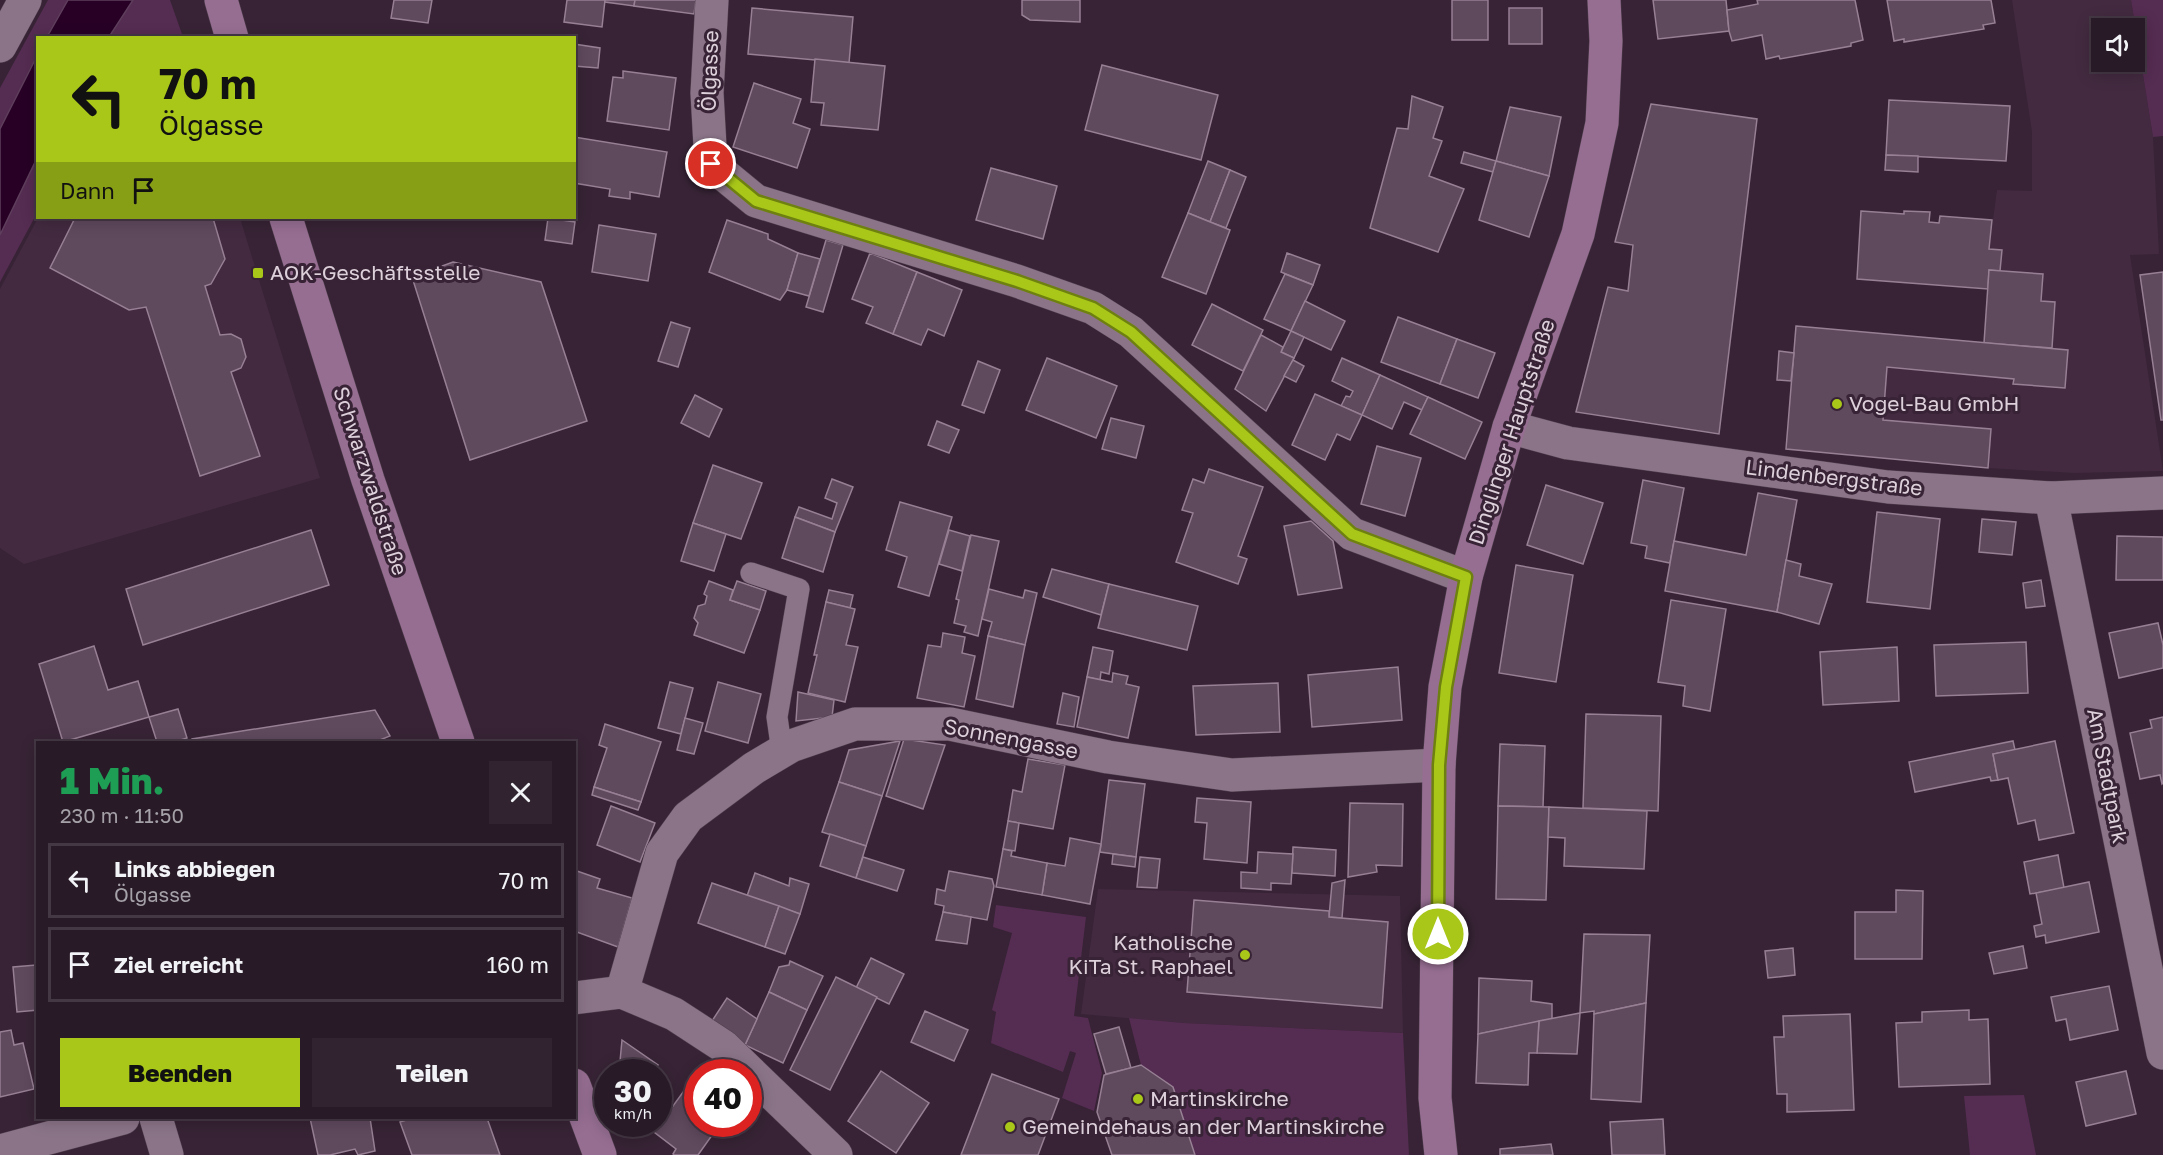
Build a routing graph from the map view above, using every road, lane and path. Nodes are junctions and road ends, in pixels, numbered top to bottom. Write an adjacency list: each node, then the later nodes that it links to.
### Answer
1 (26, 0): 6 (street)
2 (221, 0): 5 (street)
3 (712, 0): 12 (street, Ölgasse)
4 (1604, 0): 8 (street, Dinglinger Hauptstraße)
5 (231, 36)
6 (0, 46)
7 (286, 219): 13 (street, Schwarzwaldstraße)
8 (1509, 427): 10 (street, Lindenbergstraße); 12 (street, Dinglinger Hauptstraße)
9 (2163, 493): 10 (street, Lindenbergstraße)
10 (2051, 498): 18 (street, Am Stadtpark)
11 (751, 573): 14 (lane)
12 (1466, 577): 15 (street, Dinglinger Hauptstraße)
13 (458, 741)
14 (782, 752): 15 (street, Sonnengasse); 16 (street, Sonnengasse)
15 (1439, 765): 26 (street, Dinglinger Hauptstraße)
16 (622, 992): 17 (street); 25 (street)
17 (576, 998)
18 (2163, 1053)
19 (576, 1090): 24 (street)
20 (119, 1119): 22 (street)
21 (156, 1119): 23 (street)
22 (0, 1151)
23 (167, 1155)
24 (600, 1155)
25 (836, 1155)
26 (1441, 1155)

